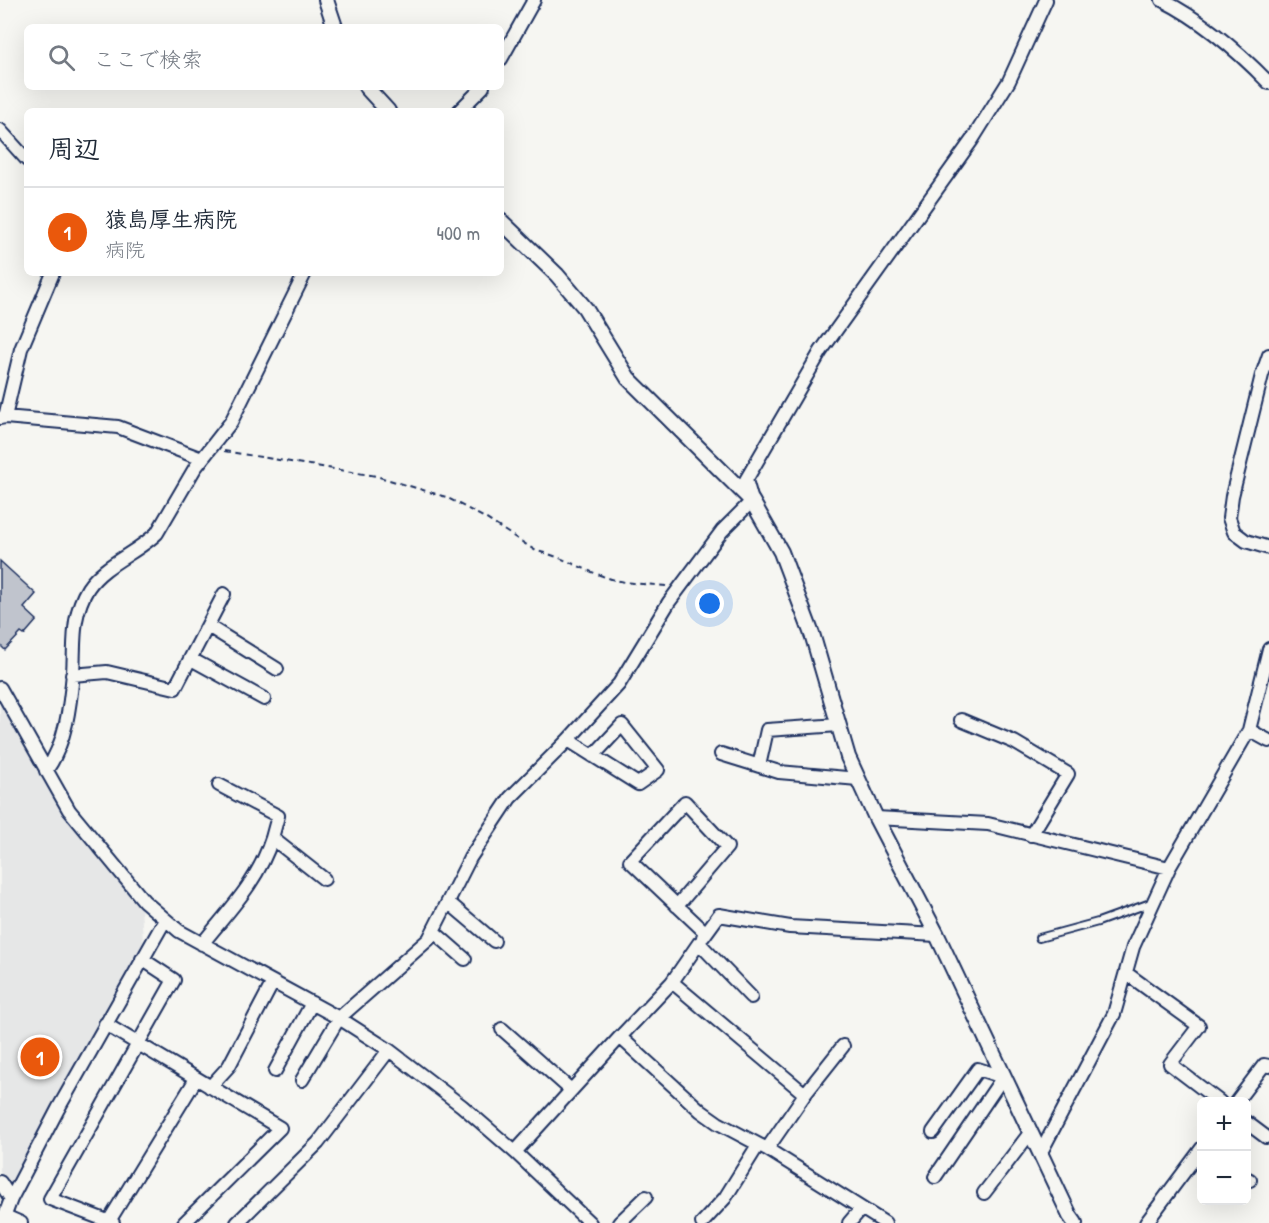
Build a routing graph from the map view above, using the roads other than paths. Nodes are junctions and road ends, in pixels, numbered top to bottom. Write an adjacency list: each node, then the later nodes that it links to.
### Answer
1 (326, 0): 5 (street)
2 (534, 0): 6 (street)
3 (1046, 0): 20 (street)
4 (1162, 0): 7 (street)
5 (334, 24)
6 (504, 54)
7 (1269, 83)
8 (369, 90): 10 (street)
9 (480, 90): 11 (street)
10 (385, 108)
11 (462, 108)
12 (0, 130): 13 (street)
13 (24, 157)
14 (504, 224): 20 (street)
15 (52, 276): 18 (street)
16 (304, 276): 19 (street)
17 (1269, 355): 21 (street)
18 (3, 417): 19 (street)
19 (206, 454): 27 (street)
20 (752, 501): 31 (street); 33 (street)
21 (1269, 548)
22 (224, 594): 23 (street)
23 (208, 626): 25 (street); 26 (street)
24 (1269, 650): 32 (street)
25 (190, 659): 27 (street); 29 (street)
26 (277, 669)
27 (72, 675): 38 (street)
28 (0, 688): 38 (street)
29 (264, 699)
30 (961, 720): 42 (street)
31 (839, 725): 37 (street); 39 (street)
32 (1249, 730): 34 (street); 44 (street)
33 (568, 740): 36 (street); 46 (street)
34 (1269, 741)
35 (721, 754): 37 (street)
36 (593, 756): 36 (street)
37 (759, 766): 39 (street)
38 (46, 771): 49 (street)
39 (858, 779): 41 (street)
40 (219, 785): 43 (street)
41 (876, 818): 42 (street); 51 (street)
42 (1031, 835): 44 (street)
43 (272, 838): 45 (street); 55 (street)
44 (1169, 868): 47 (street)
45 (324, 879)
46 (448, 902): 50 (street); 54 (street)
47 (1153, 902): 53 (lane); 58 (street)
48 (677, 906): 48 (street); 52 (street)
49 (165, 920): 55 (street); 56 (street)
50 (433, 931): 57 (street); 63 (street)
51 (937, 935): 52 (street); 72 (street)
52 (702, 938): 60 (street); 61 (street)
53 (1039, 938)
54 (494, 941)
55 (202, 944): 59 (street)
56 (142, 959): 64 (street); 67 (street)
57 (465, 959)
58 (1126, 973): 78 (street); 87 (street)
59 (273, 982): 62 (street); 75 (street)
60 (672, 982): 66 (street); 77 (street)
61 (751, 997)
62 (312, 1003): 63 (street); 71 (street)
63 (339, 1018): 69 (street); 74 (street)
64 (105, 1024): 67 (street); 92 (street)
65 (502, 1029): 76 (street)
66 (620, 1037): 76 (street); 84 (street)
67 (138, 1045): 73 (street); 96 (street)
68 (843, 1046): 77 (street)
69 (389, 1050): 86 (street); 97 (street)
70 (1269, 1066): 79 (street)
71 (275, 1071)
72 (1004, 1077): 81 (street); 82 (street); 88 (street)
73 (196, 1079): 75 (street); 96 (street)
74 (302, 1080)
75 (210, 1087): 99 (street)
76 (571, 1090): 86 (street)
77 (806, 1094): 84 (street)
78 (1215, 1097)
79 (1239, 1097)
80 (1251, 1126): 83 (street)
81 (933, 1132)
82 (1030, 1133): 87 (street); 90 (street)
83 (1266, 1137)
84 (763, 1147): 93 (street); 102 (street)
85 (1200, 1151): 105 (street)
86 (515, 1152): 100 (street)
87 (1040, 1154): 95 (street)
88 (935, 1177)
89 (0, 1182): 92 (street)
90 (984, 1193)
91 (646, 1197): 101 (street)
92 (11, 1198): 94 (street)
93 (861, 1209): 103 (street); 104 (street)
94 (3, 1220): 98 (street)
95 (1070, 1221)
96 (111, 1222)
97 (239, 1222)
98 (21, 1223)
99 (184, 1223)
100 (590, 1223)
101 (619, 1223)
102 (702, 1223)
103 (849, 1223)
104 (885, 1223)
105 (1146, 1223)

